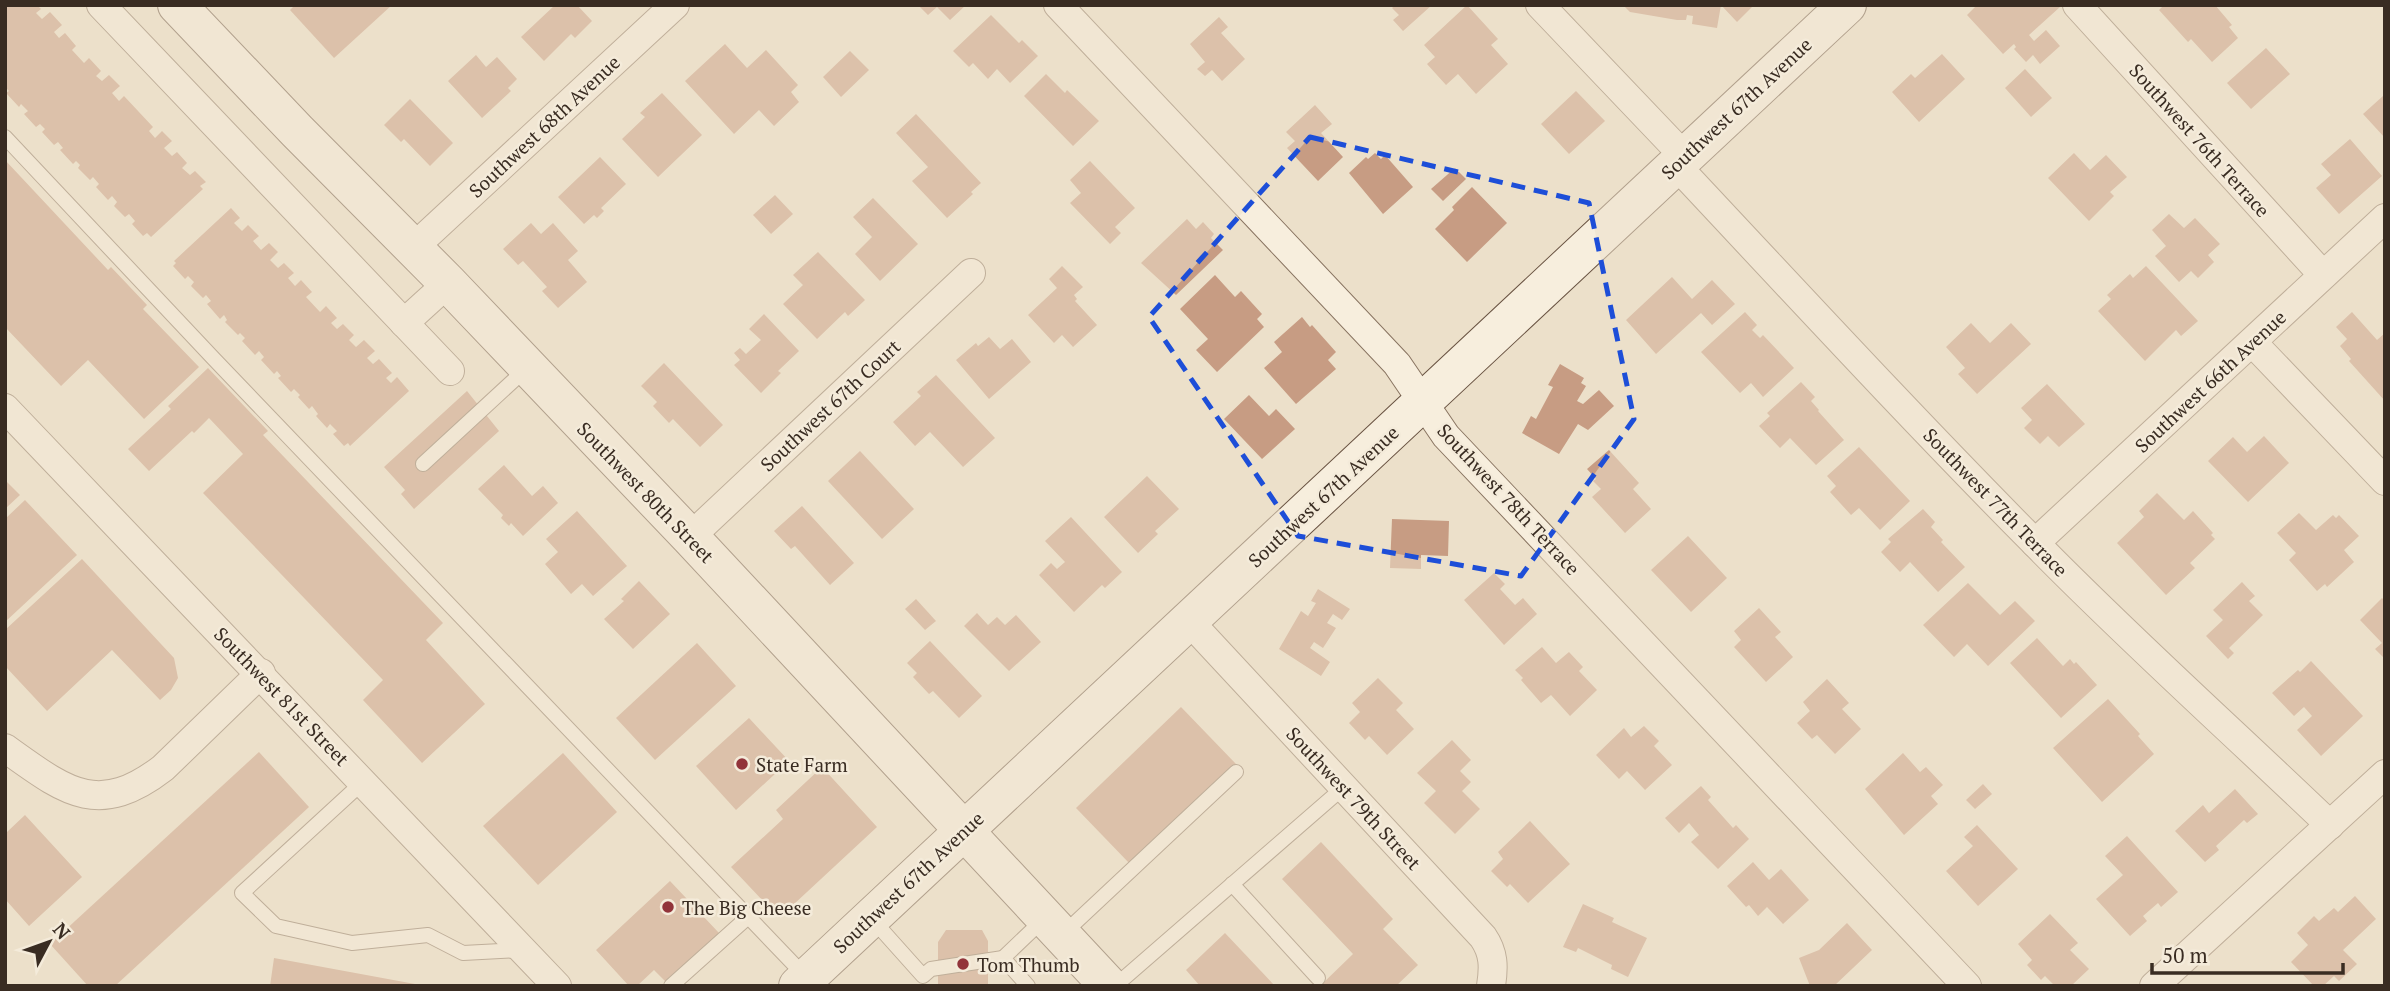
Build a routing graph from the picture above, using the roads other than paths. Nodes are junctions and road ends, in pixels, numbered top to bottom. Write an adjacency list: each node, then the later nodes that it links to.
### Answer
1 (101, 5): 15 (street)
2 (177, 5): 11 (main road, Southwest 80th Street)
3 (675, 5): 11 (street, Southwest 68th Avenue)
4 (1058, 5): 19 (street, Southwest 78th Terrace)
5 (1540, 5): 9 (street, Southwest 77th Terrace)
6 (1847, 5): 9 (main road, Southwest 67th Avenue)
7 (2077, 5): 13 (street, Southwest 76th Terrace)
8 (5, 137): 35 (lane)
9 (1680, 160): 19 (main road, Southwest 67th Avenue); 24 (street, Southwest 77th Terrace)
10 (2385, 218): 13 (street, Southwest 66th Avenue)
11 (413, 248): 14 (main road, Southwest 80th Street)
12 (971, 273): 23 (street, Southwest 67th Court)
13 (2323, 275): 16 (street, Southwest 66th Avenue)
14 (448, 283): 15 (street); 17 (main road, Southwest 80th Street)
15 (404, 323): 18 (street)
16 (2252, 342): 22 (street); 24 (street, Southwest 66th Avenue)
17 (528, 367): 21 (lane); 23 (main road, Southwest 80th Street)
18 (450, 372)
19 (1424, 402): 25 (main road, Southwest 67th Avenue); 47 (street, Southwest 78th Terrace)
20 (5, 408): 26 (street, Southwest 81st Street)
21 (423, 464)
22 (2385, 481)
23 (690, 537): 33 (main road, Southwest 80th Street)
24 (2035, 543): 32 (street, Southwest 77th Terrace)
25 (1189, 621): 31 (street, Southwest 79th Street); 33 (main road, Southwest 67th Avenue)
26 (261, 673): 27 (street); 30 (street, Southwest 81st Street)
27 (9, 758)
28 (1236, 772): 37 (lane)
29 (2385, 774): 32 (street)
30 (364, 781): 38 (street, Southwest 81st Street); 38 (lane)
31 (1344, 787): 34 (lane); 46 (street, Southwest 79th Street)
32 (2330, 825): 48 (street)
33 (963, 830): 36 (main road, Southwest 67th Avenue); 37 (main road, Southwest 80th Street)
34 (1232, 884): 40 (lane); 43 (lane)
35 (748, 917): 41 (lane); 44 (lane)
36 (871, 918): 39 (lane); 41 (main road, Southwest 67th Avenue)
37 (1053, 927): 39 (lane); 43 (main road, Southwest 80th Street)
38 (523, 950): 42 (street, Southwest 81st Street)
39 (1003, 958): 45 (lane)
40 (1318, 978)
41 (802, 982)
42 (551, 983)
43 (1108, 985)
44 (671, 986)
45 (1028, 986)
46 (1491, 986)
47 (1967, 986)
48 (2154, 986)

